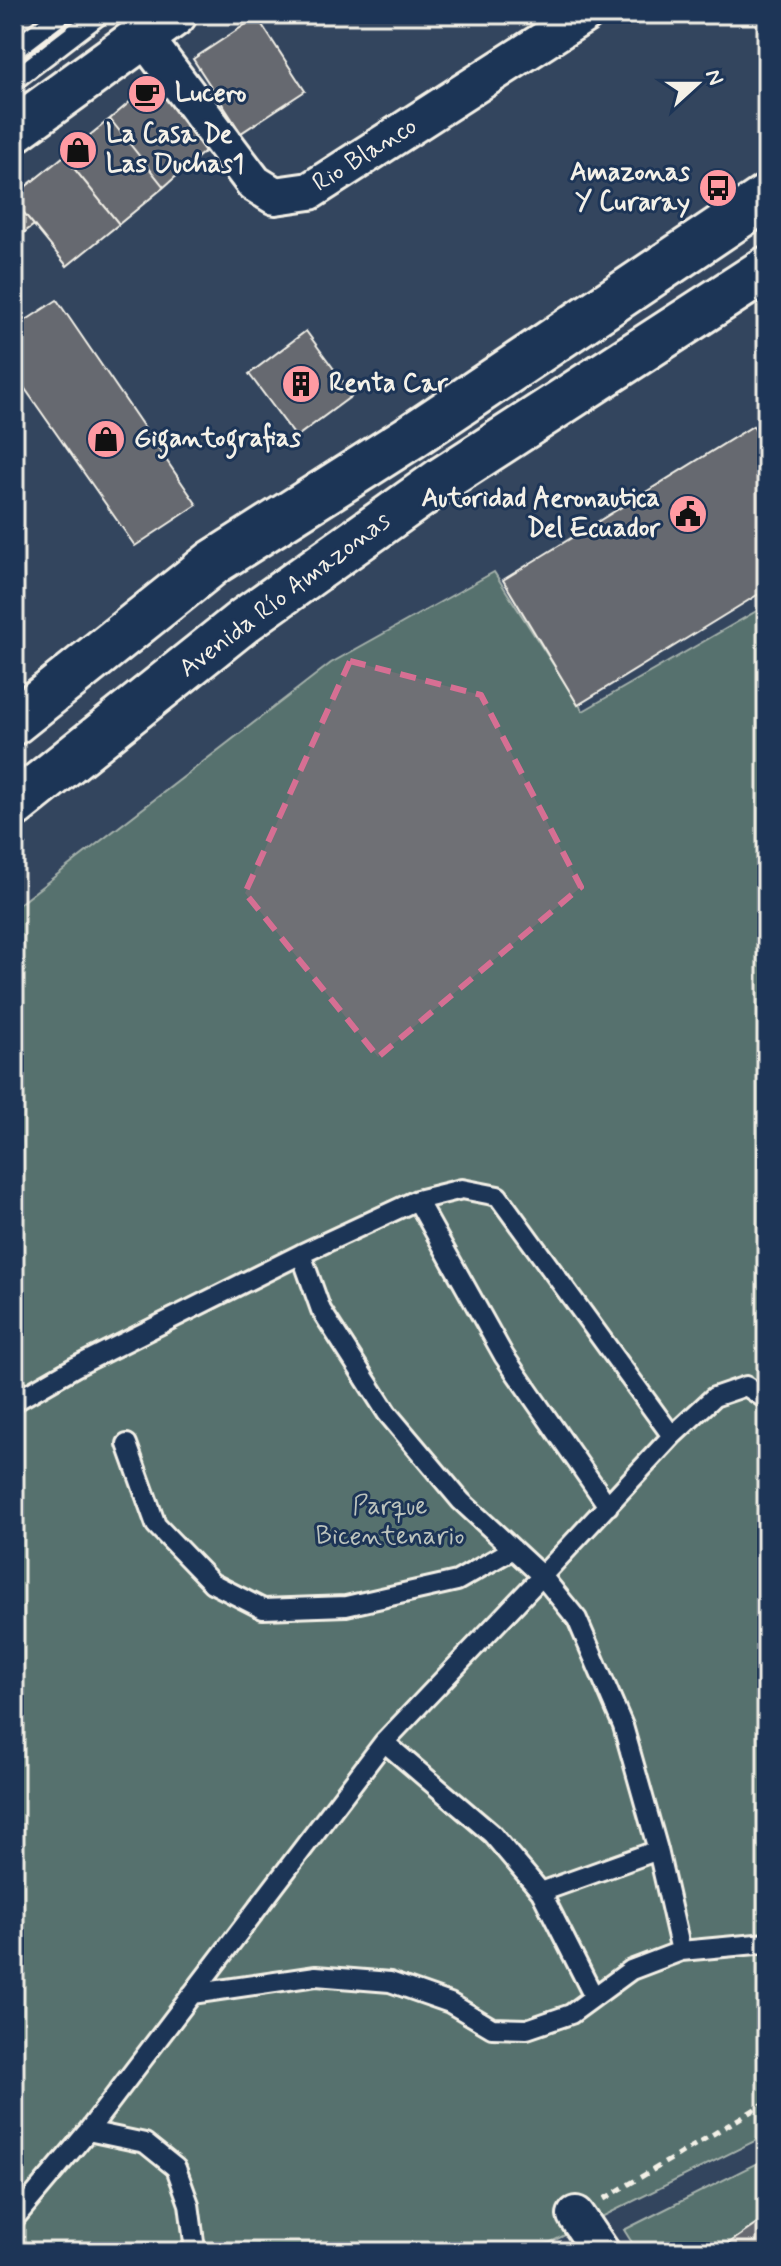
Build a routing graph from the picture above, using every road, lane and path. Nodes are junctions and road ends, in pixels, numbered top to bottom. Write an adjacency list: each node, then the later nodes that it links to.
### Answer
1 (61, 14): 5 (lane)
2 (100, 14): 6 (lane)
3 (585, 14): 4 (street, Rio Blanco)
4 (159, 25): 7 (main road)
5 (14, 50)
6 (14, 80)
7 (14, 130)
8 (767, 197): 10 (main road)
9 (767, 269): 11 (main road, Avenida Río Amazonas)
10 (409, 438): 11 (main road); 12 (main road)
11 (443, 479): 13 (main road, Avenida Río Amazonas)
12 (14, 722)
13 (14, 805)
14 (417, 1200): 15 (lane); 18 (lane); 20 (lane)
15 (301, 1254): 17 (lane); 21 (lane)
16 (767, 1400): 18 (lane)
17 (14, 1402)
18 (672, 1436): 20 (lane)
19 (127, 1444): 21 (lane)
20 (608, 1506): 22 (lane)
21 (513, 1549): 22 (lane)
22 (542, 1576): 23 (lane); 24 (lane)
23 (384, 1742): 25 (lane); 28 (lane)
24 (658, 1850): 25 (lane); 27 (lane)
25 (541, 1892): 29 (lane)
26 (767, 1943): 27 (lane)
27 (681, 1951): 29 (lane)
28 (192, 1994): 29 (lane); 31 (lane)
29 (594, 1997)
30 (767, 2102): 32 (path)
31 (88, 2131): 33 (lane); 34 (lane)
32 (576, 2215): 35 (street)
33 (14, 2219)
34 (192, 2252)
35 (601, 2252)

